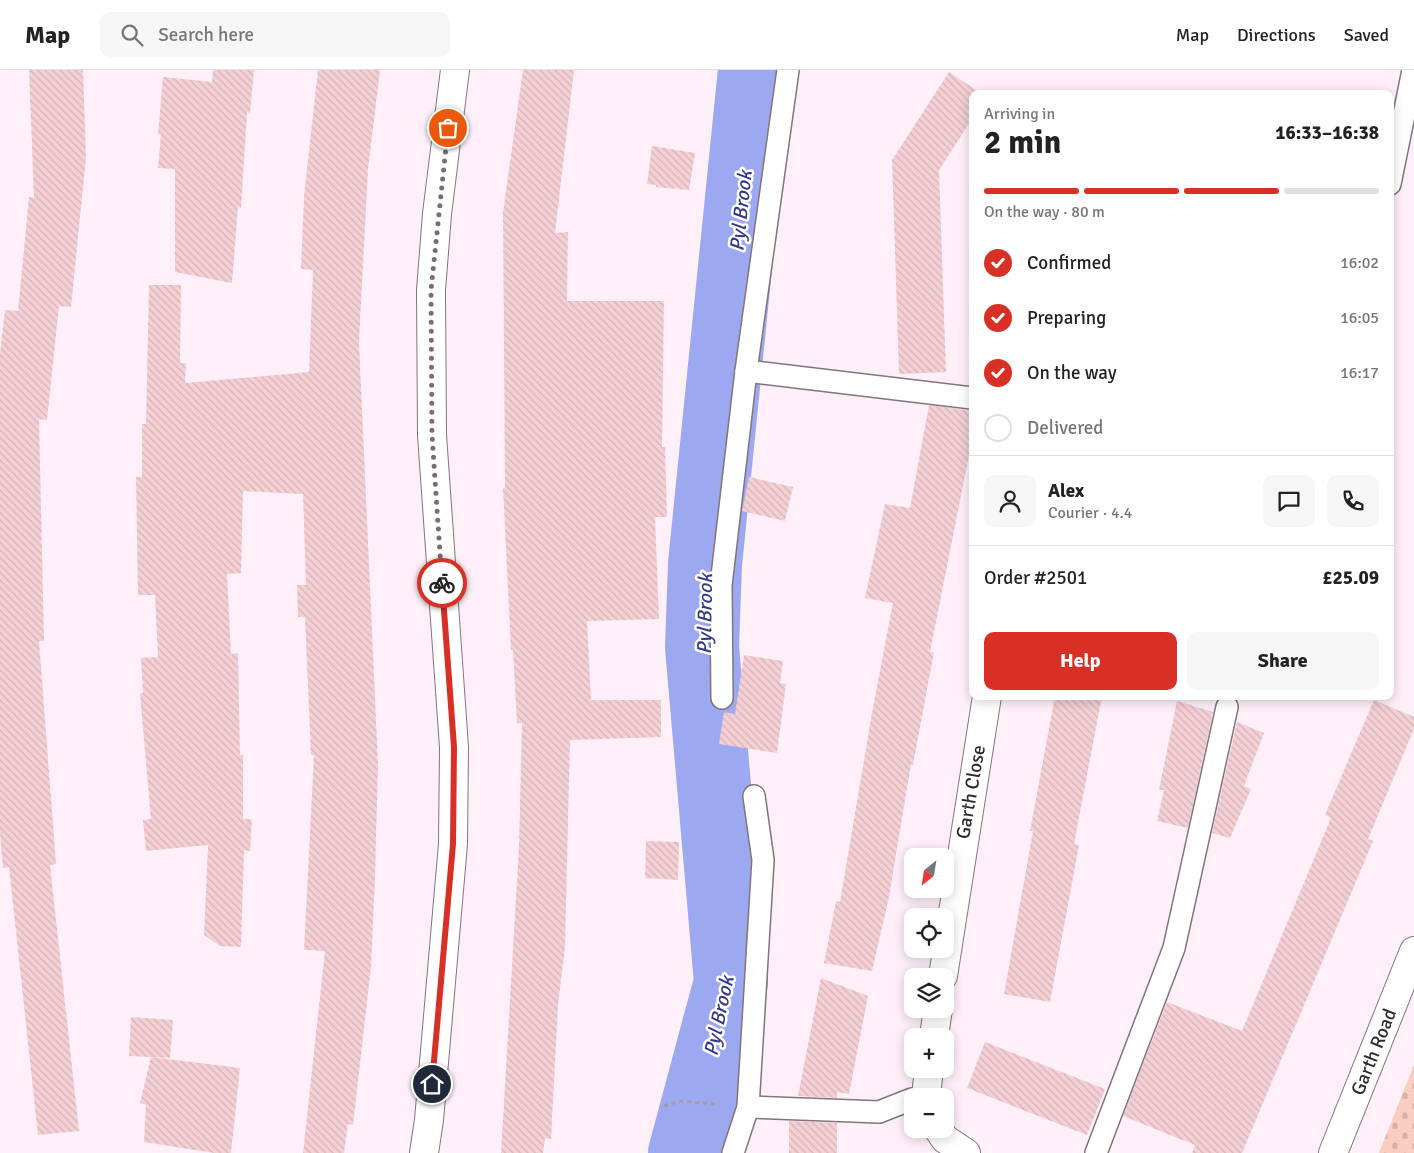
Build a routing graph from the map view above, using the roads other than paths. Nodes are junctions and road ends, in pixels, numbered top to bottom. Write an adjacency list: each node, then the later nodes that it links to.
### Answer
1 (455, 70): 16 (street)
2 (788, 70): 5 (lane)
3 (1413, 70): 4 (lane)
4 (1394, 164)
5 (746, 371): 6 (lane); 7 (lane)
6 (969, 398)
7 (722, 698)
8 (986, 700): 12 (street, Garth Close)
9 (1227, 708): 19 (lane)
10 (754, 796): 14 (lane)
11 (1414, 951): 20 (street, Garth Road)
12 (944, 968)
13 (904, 1100): 14 (lane)
14 (748, 1107): 17 (lane)
15 (944, 1138): 18 (street)
16 (424, 1153)
17 (733, 1153)
18 (966, 1153)
19 (1096, 1153)
20 (1333, 1153)

